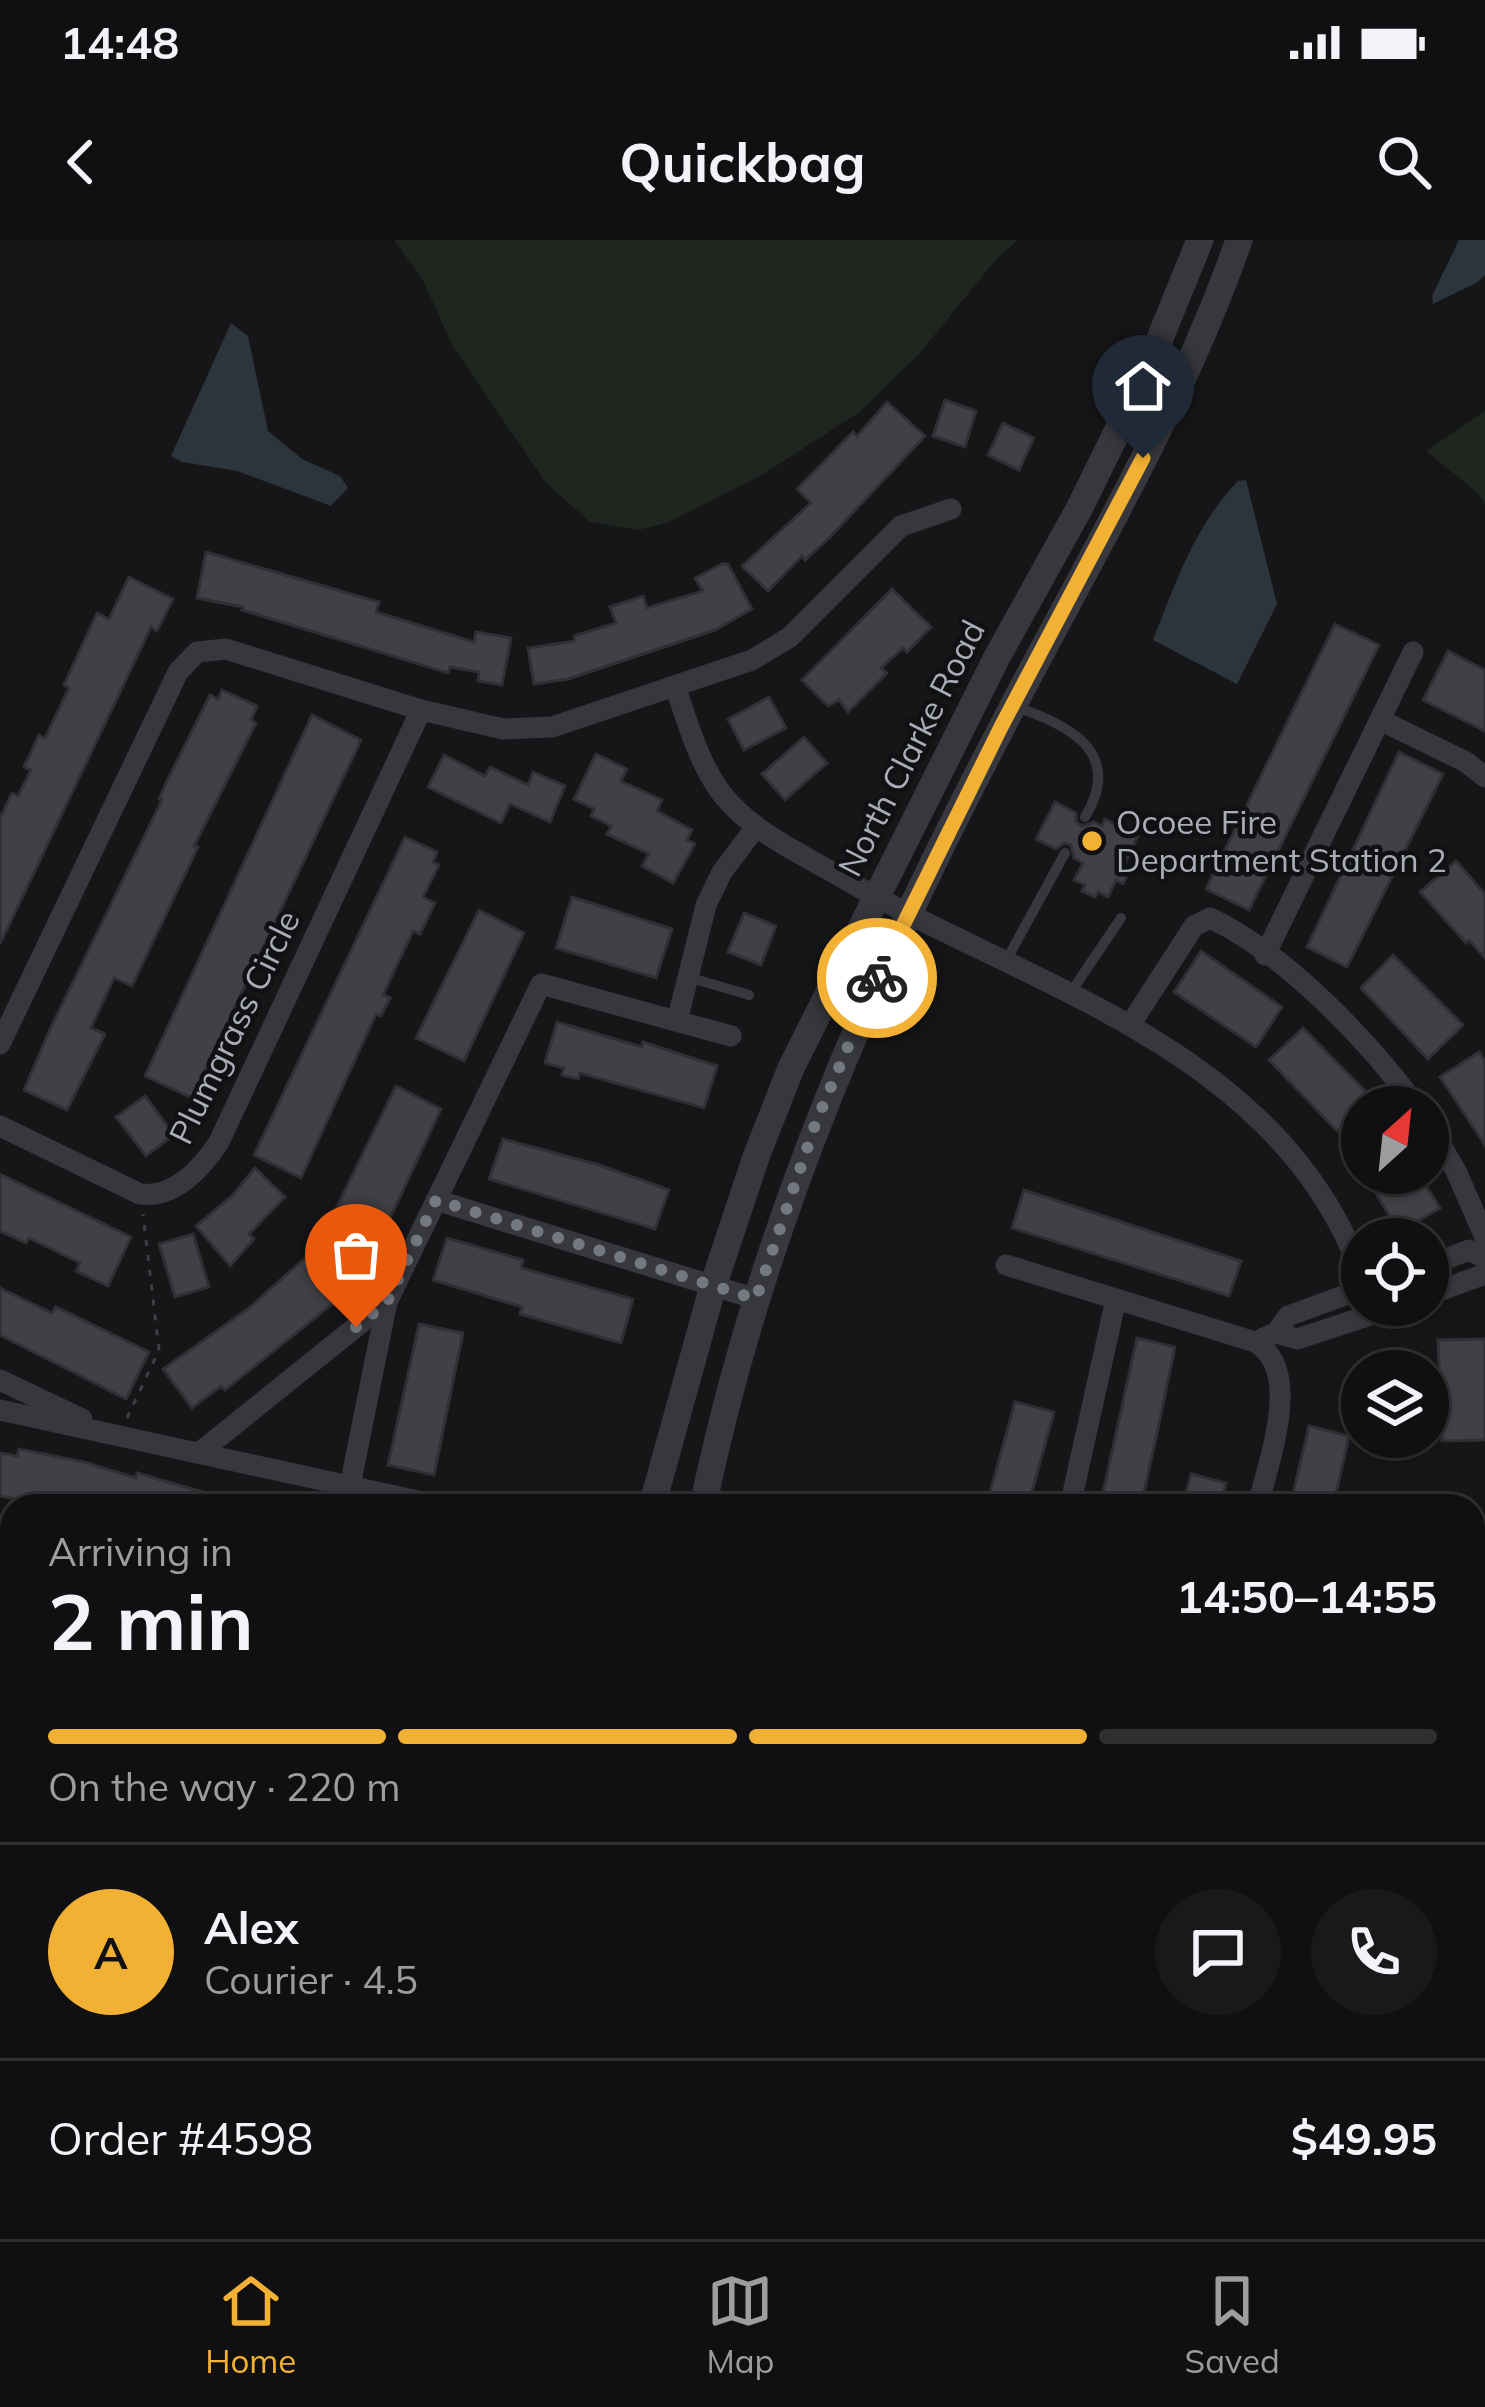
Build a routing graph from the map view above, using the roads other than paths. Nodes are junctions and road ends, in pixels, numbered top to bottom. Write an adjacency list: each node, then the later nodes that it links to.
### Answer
1 (1199, 240): 13 (street, North Clarke Road)
2 (1238, 240): 6 (street)
3 (951, 509): 5 (street)
4 (1414, 652): 8 (street)
5 (675, 686): 7 (street); 11 (street)
6 (1013, 706): 10 (lane); 14 (street)
7 (421, 710): 24 (street); 26 (street, Plumgrass Circle)
8 (1380, 721): 9 (street); 16 (street)
9 (1485, 777)
10 (1085, 817)
11 (756, 827): 13 (street); 18 (street)
12 (1065, 853): 17 (lane)
13 (874, 897): 14 (street); 35 (street, North Clarke Road)
14 (907, 914): 17 (street); 38 (street)
15 (1120, 918): 19 (lane)
16 (1265, 955): 22 (street); 25 (street)
17 (1005, 963): 19 (street)
18 (688, 977): 20 (lane); 21 (street)
19 (1069, 994): 22 (street)
20 (749, 995)
21 (677, 1021): 23 (street); 28 (street)
22 (1130, 1025): 29 (street)
23 (731, 1036)
24 (0, 1044)
25 (1401, 1086)
26 (0, 1126)
27 (1449, 1159): 30 (street)
28 (436, 1200): 35 (street); 40 (street)
29 (1341, 1235)
30 (1485, 1237)
31 (1449, 1258): 32 (street)
32 (1485, 1258)
33 (1006, 1265): 39 (street)
34 (1485, 1274): 36 (street)
35 (713, 1286): 38 (street); 51 (street, North Clarke Road)
36 (1449, 1287)
37 (1341, 1296): 41 (street)
38 (756, 1299): 52 (street)
39 (1116, 1299): 44 (street); 53 (street)
40 (387, 1302): 48 (street); 49 (street)
41 (1311, 1307): 43 (street); 44 (street)
42 (1342, 1326): 43 (street)
43 (1320, 1331): 44 (street)
44 (1265, 1337): 54 (street)
45 (0, 1380): 47 (street)
46 (0, 1410): 47 (street)
47 (121, 1426): 48 (street)
48 (199, 1453): 49 (street)
49 (350, 1486): 50 (street)
50 (386, 1494)
51 (655, 1494)
52 (706, 1494)
53 (1073, 1494)
54 (1261, 1494)

